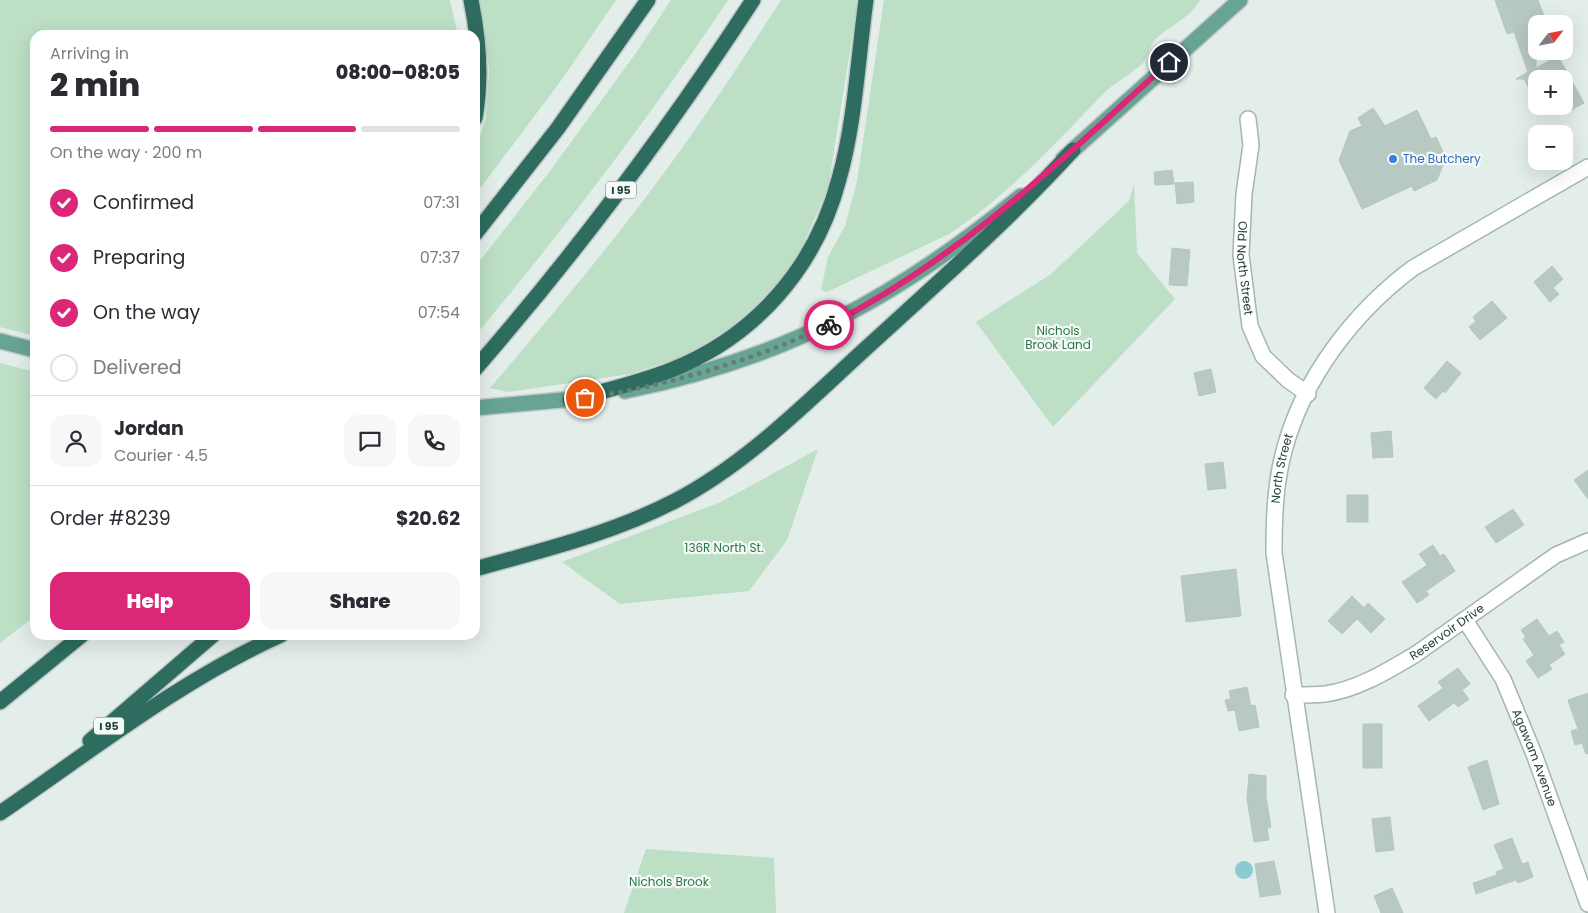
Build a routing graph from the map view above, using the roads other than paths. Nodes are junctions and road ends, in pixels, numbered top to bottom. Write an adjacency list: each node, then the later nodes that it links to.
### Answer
1 (471, 0): 8 (highway)
2 (648, 0): 12 (highway)
3 (753, 0): 15 (highway, I 95)
4 (866, 0): 17 (highway)
5 (1232, 0): 7 (main road)
6 (1240, 0): 7 (main road)
7 (1210, 25): 10 (main road)
8 (476, 30)
9 (1248, 118): 16 (street, Old North Street)
10 (1073, 150): 17 (main road); 20 (highway)
11 (1588, 167): 16 (street, North Street)
12 (480, 228)
13 (0, 341): 14 (main road)
14 (30, 349)
15 (480, 363)
16 (1308, 394): 25 (street, North Street)
17 (570, 400): 18 (main road)
18 (480, 408)
19 (1588, 541): 21 (street, Reservoir Drive)
20 (480, 569)
21 (1465, 620): 25 (street, Reservoir Drive); 28 (street, Agawam Avenue)
22 (76, 640): 26 (highway)
23 (207, 640): 27 (highway, I 95)
24 (271, 640): 27 (highway)
25 (1294, 695): 29 (street, North Street)
26 (0, 702)
27 (0, 812)
28 (1588, 904)
29 (1327, 913)

